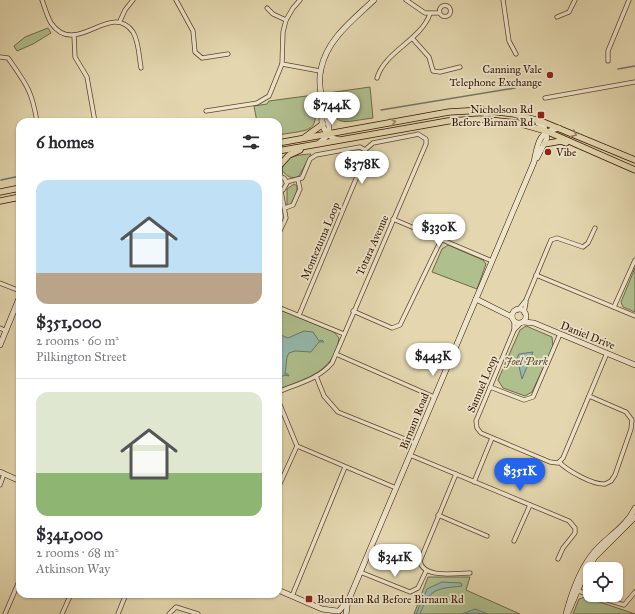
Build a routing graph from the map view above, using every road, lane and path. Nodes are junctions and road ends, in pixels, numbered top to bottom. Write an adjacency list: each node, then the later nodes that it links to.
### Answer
1 (42, 0): 18 (street)
2 (133, 0): 17 (street)
3 (176, 0): 20 (street)
4 (300, 0): 16 (street)
5 (374, 0): 27 (street)
6 (406, 0): 14 (street)
7 (447, 0): 11 (street)
8 (503, 0): 21 (street)
9 (575, 0): 15 (street)
10 (629, 0): 23 (street)
11 (446, 5): 13 (street); 13 (street)
12 (267, 8): 16 (street)
13 (439, 13): 14 (street)
14 (430, 14): 19 (street)
15 (557, 17)
16 (286, 20): 24 (street)
17 (120, 21): 18 (street); 26 (street)
18 (74, 35): 35 (street)
19 (412, 38): 25 (street); 28 (street)
20 (228, 54)
21 (516, 54)
22 (0, 57): 34 (street)
23 (608, 61)
24 (282, 64): 27 (street); 32 (street)
25 (460, 67)
26 (141, 68)
27 (320, 71): 31 (street)
28 (377, 78)
29 (635, 82): 30 (street)
30 (545, 98)
31 (324, 110): 36 (street); 39 (street)
32 (206, 111)
33 (503, 112): 37 (main road); 38 (street); 39 (main road, one-way to 33)
34 (36, 118)
35 (94, 118)
36 (323, 124): 39 (street); 40 (main road)
37 (560, 128): 38 (street); 49 (main road, one-way to 49)
38 (546, 131): 41 (main road); 44 (street, Birnam Road); 50 (street, Birnam Road); 52 (main road)
39 (327, 135): 40 (main road); 41 (street); 45 (street)
40 (303, 138): 42 (main road)
41 (341, 140): 45 (main road)
42 (286, 141): 43 (main road); 46 (street)
43 (282, 142)
44 (544, 144): 50 (street, Birnam Road); 52 (main road)
45 (315, 145): 47 (main road); 51 (main road)
46 (282, 146)
47 (282, 149)
48 (365, 150): 55 (street); 64 (street, Totara Avenue); 80 (street, Montezuma Loop)
49 (635, 160)
50 (534, 162): 69 (street, Birnam Road)
51 (282, 163)
52 (625, 165): 53 (main road)
53 (635, 170)
54 (282, 179): 56 (street)
55 (298, 180): 56 (street); 63 (street)
56 (286, 182): 58 (street)
57 (16, 189): 59 (main road)
58 (282, 190)
59 (0, 192)
60 (16, 198): 62 (main road)
61 (282, 198): 63 (street)
62 (0, 200)
63 (285, 208): 65 (street)
64 (393, 219): 67 (street); 78 (street, Totara Avenue)
65 (282, 226)
66 (595, 228): 70 (street)
67 (441, 240): 69 (street); 78 (street)
68 (635, 260): 76 (street)
69 (492, 261): 73 (street, Birnam Road)
70 (536, 275): 74 (street); 76 (street)
71 (0, 283): 72 (street)
72 (16, 289)
73 (476, 299): 81 (street, Daniel Drive); 98 (street, Birnam Road)
74 (526, 300): 79 (street); 81 (street)
75 (16, 306): 87 (street)
76 (614, 307): 82 (street)
77 (282, 308): 80 (street)
78 (353, 311): 88 (street, Totara Avenue)
79 (525, 314): 81 (street, Daniel Drive); 83 (street); 84 (street, Daniel Drive)
80 (299, 315): 88 (street)
81 (515, 315): 83 (street, Daniel Drive); 86 (street, Samuel Loop)
82 (635, 316)
83 (522, 322): 84 (street, Daniel Drive); 86 (street, Samuel Loop)
84 (534, 323): 89 (street, Daniel Drive)
85 (0, 328): 87 (street)
86 (514, 330): 95 (street, Samuel Loop)
87 (6, 331): 90 (street)
88 (344, 334): 92 (street, Totara Avenue)
89 (560, 334): 91 (street, Daniel Drive); 95 (street)
90 (0, 345)
91 (607, 353): 93 (street, Daniel Drive); 97 (street)
92 (336, 354): 94 (street, Totara Avenue); 98 (street)
93 (635, 366)
94 (316, 376): 96 (street, Totara Avenue); 101 (street)
95 (490, 387): 100 (street, Samuel Loop)
96 (282, 390)
97 (589, 396): 104 (street); 104 (street)
98 (434, 397): 101 (street, Birnam Road)
99 (282, 410): 102 (street)
100 (492, 438): 104 (street, Samuel Loop); 110 (street)
101 (415, 442): 103 (street, Birnam Road)
102 (297, 446): 105 (street); 109 (street)
103 (410, 455): 107 (street); 112 (street, Birnam Road)
104 (559, 462)
105 (345, 467): 112 (street); 127 (street)
106 (2, 473): 108 (street); 111 (street)
107 (456, 474): 110 (street); 115 (street)
108 (16, 479)
109 (282, 479)
110 (474, 482): 113 (street)
111 (0, 485)
112 (396, 488): 121 (street, Birnam Road)
113 (530, 505): 118 (street); 119 (street)
114 (635, 508): 124 (street)
115 (438, 515): 117 (street); 120 (street)
116 (635, 517): 124 (street)
117 (487, 536)
118 (514, 541)
119 (558, 560)
120 (426, 571): 121 (street); 122 (street)
121 (360, 572): 130 (street, Birnam Road)
122 (470, 573)
123 (16, 588): 133 (street)
124 (576, 590): 126 (street); 140 (street)
125 (282, 592): 127 (street)
126 (635, 592)
127 (292, 596): 131 (street)
128 (69, 598): 134 (street)
129 (124, 598): 135 (street)
130 (348, 599): 132 (street, Birnam Road); 139 (street, Birnam Road)
131 (322, 609): 132 (street); 138 (street)
132 (337, 612): 139 (street)
133 (5, 614)
134 (62, 614)
135 (118, 614)
136 (169, 614): 137 (street)
137 (198, 614)
138 (328, 614)
139 (346, 614)
140 (567, 614)

